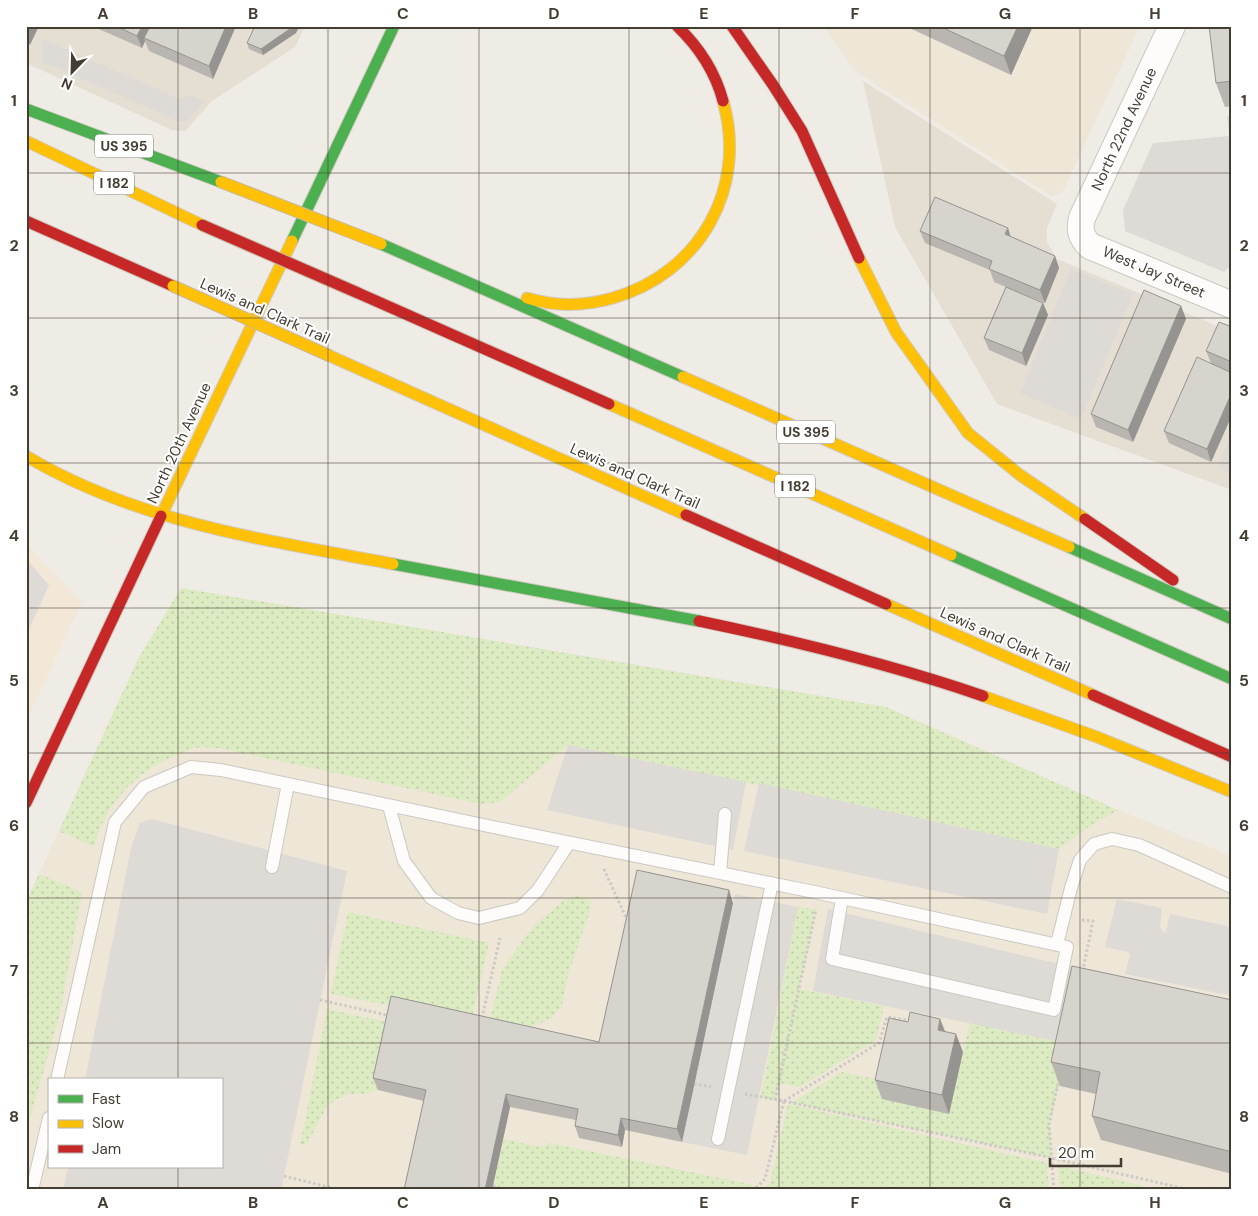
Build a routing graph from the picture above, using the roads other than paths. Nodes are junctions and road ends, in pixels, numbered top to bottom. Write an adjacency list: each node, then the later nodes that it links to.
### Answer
1 (394, 26): 12 (main road, North 20th Avenue)
2 (677, 26): 9 (main road)
3 (732, 26): 13 (main road)
4 (1172, 26): 8 (street, North 22nd Avenue)
5 (26, 110): 9 (main road, US 395, bridge)
6 (26, 141): 15 (main road, I 182, bridge)
7 (26, 221): 16 (main road, Lewis and Clark Trail, bridge)
8 (1081, 233): 10 (street, West Jay Street)
9 (381, 244): 14 (main road, US 395)
10 (1232, 305)
11 (26, 456): 12 (main road)
12 (161, 516): 18 (main road); 19 (main road, North 20th Avenue)
13 (1232, 611)
14 (1232, 619)
15 (1232, 679)
16 (1232, 756)
17 (288, 784): 20 (lane); 23 (lane); 29 (lane)
18 (1232, 792)
19 (26, 803)
20 (389, 806): 22 (lane); 22 (lane)
21 (725, 814): 24 (lane)
22 (569, 843): 24 (lane)
23 (272, 867)
24 (720, 873): 25 (lane)
25 (772, 884): 27 (lane); 31 (lane)
26 (1232, 887): 28 (lane)
27 (842, 898): 28 (lane); 28 (lane)
28 (1057, 944)
29 (57, 1078)
30 (48, 1122): 32 (lane)
31 (718, 1139)
32 (32, 1190)

